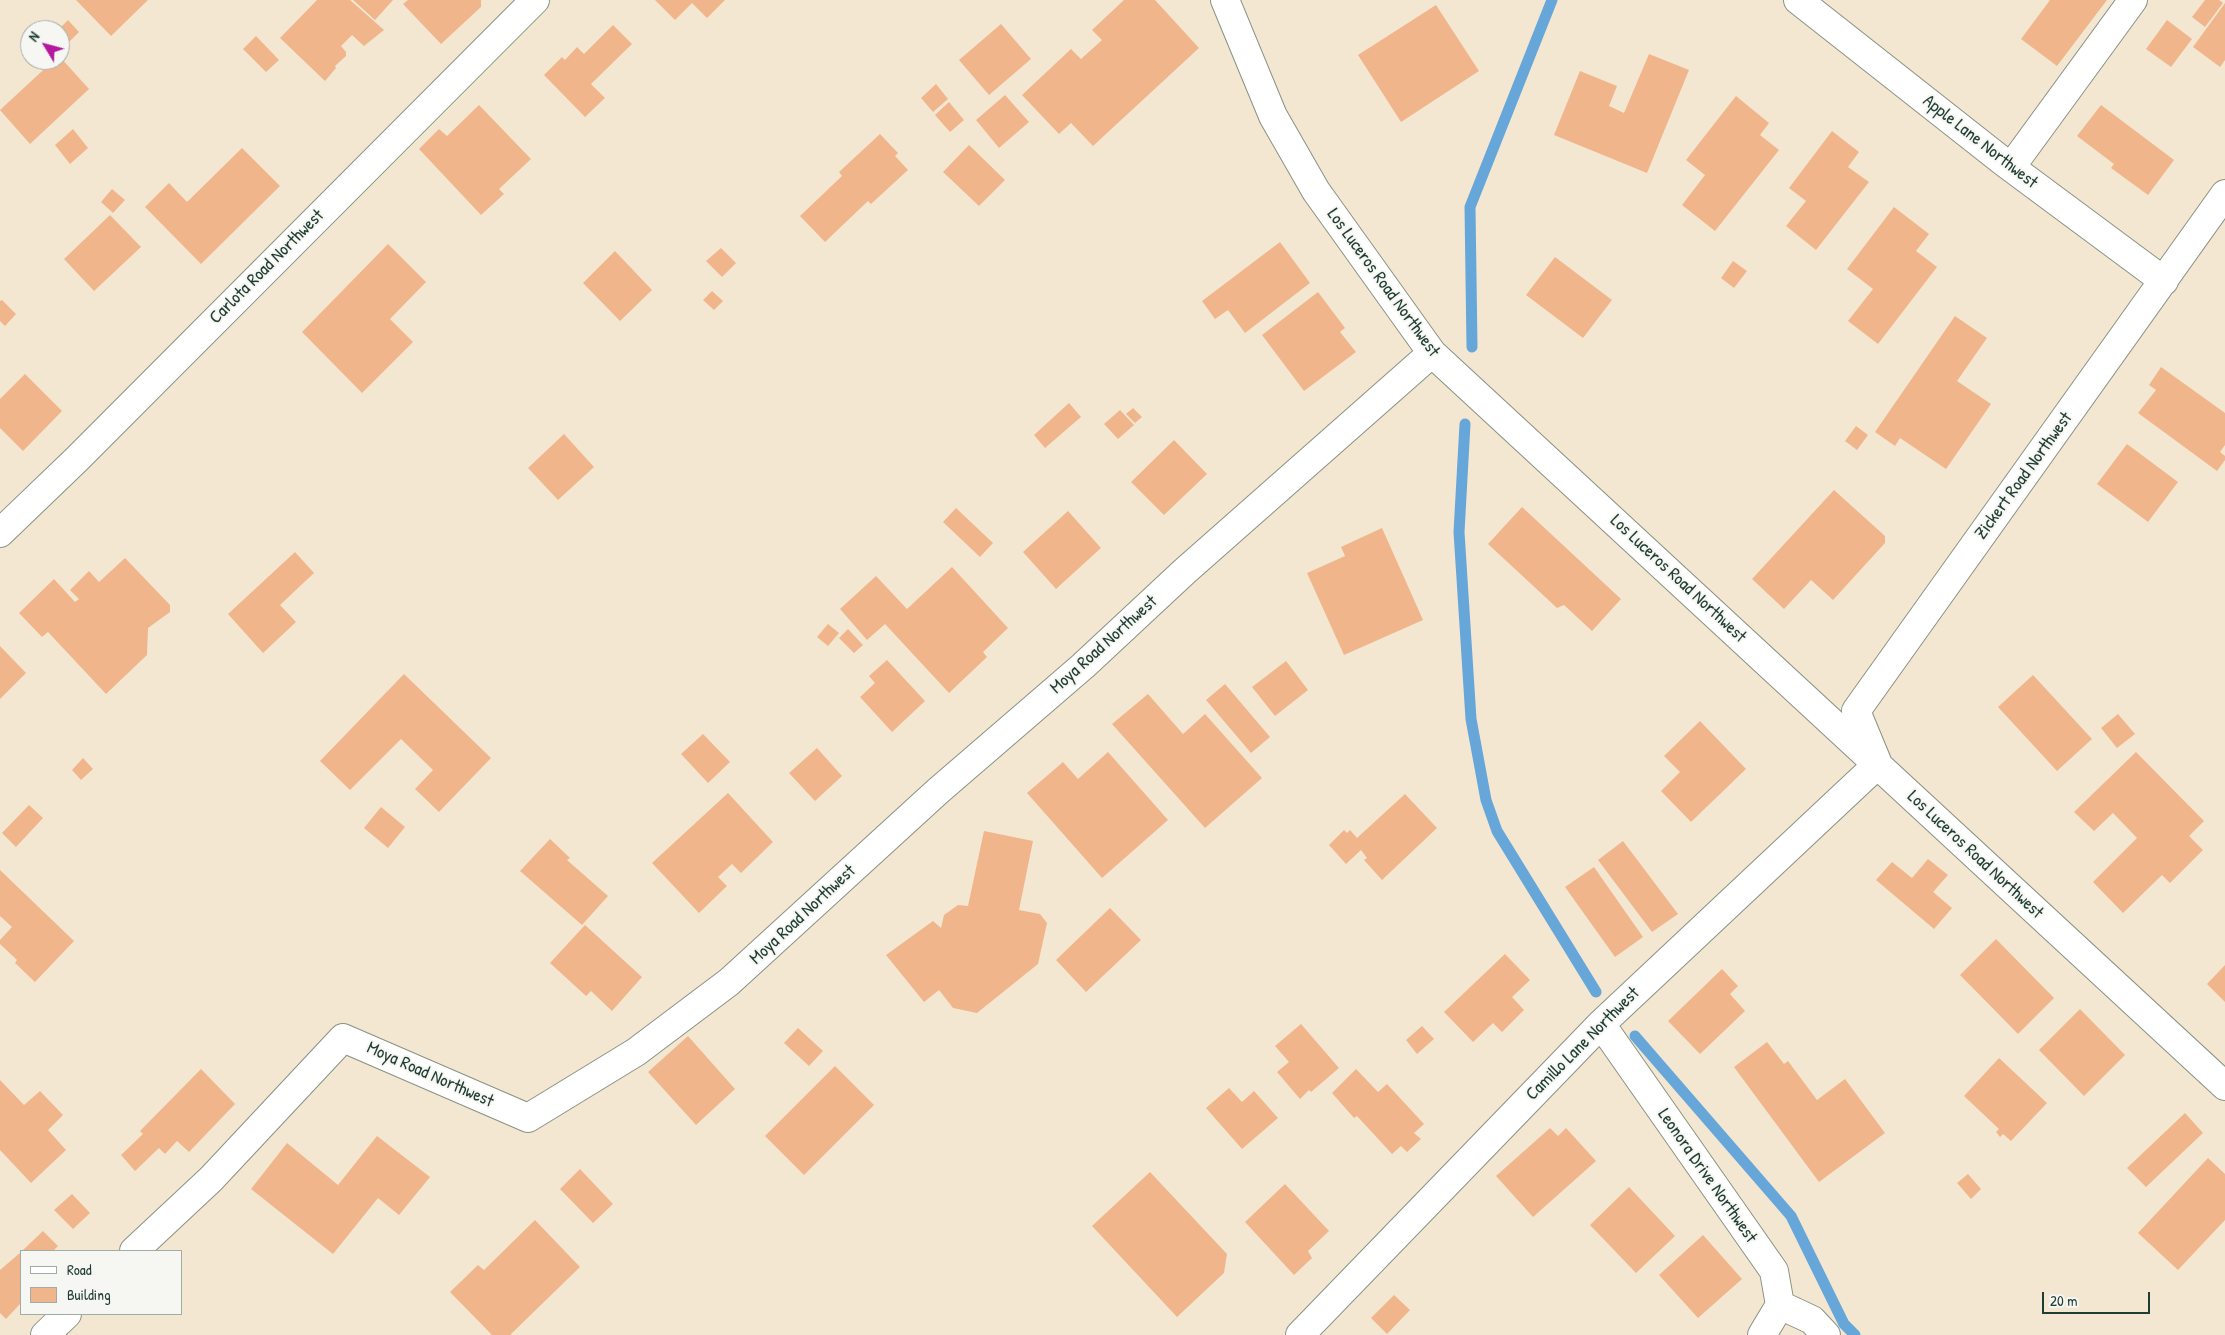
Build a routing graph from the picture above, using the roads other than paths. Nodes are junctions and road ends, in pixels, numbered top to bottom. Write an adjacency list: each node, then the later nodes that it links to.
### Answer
1 (535, 0): 9 (street, Carlota Road Northwest)
2 (1225, 0): 8 (street, Los Luceros Road Northwest)
3 (1798, 0): 5 (street, Apple Lane Northwest)
4 (2134, 0): 5 (street)
5 (2011, 167): 7 (street, Apple Lane Northwest)
6 (2225, 194): 7 (street, Zickert Road Northwest)
7 (2164, 281): 10 (street, Zickert Road Northwest)
8 (1432, 353): 10 (street, Los Luceros Road Northwest); 13 (street, Moya Road Northwest)
9 (0, 533)
10 (1878, 764): 11 (street, Camillo Lane Northwest); 12 (street, Los Luceros Road Northwest)
11 (1601, 1024): 14 (street, Leonora Drive Northwest); 17 (street, Camillo Lane Northwest)
12 (2225, 1086)
13 (135, 1250)
14 (1780, 1305): 18 (street); 19 (street)
15 (66, 1315): 16 (street)
16 (45, 1335)
17 (1300, 1335)
18 (1762, 1335)
19 (1826, 1335)

